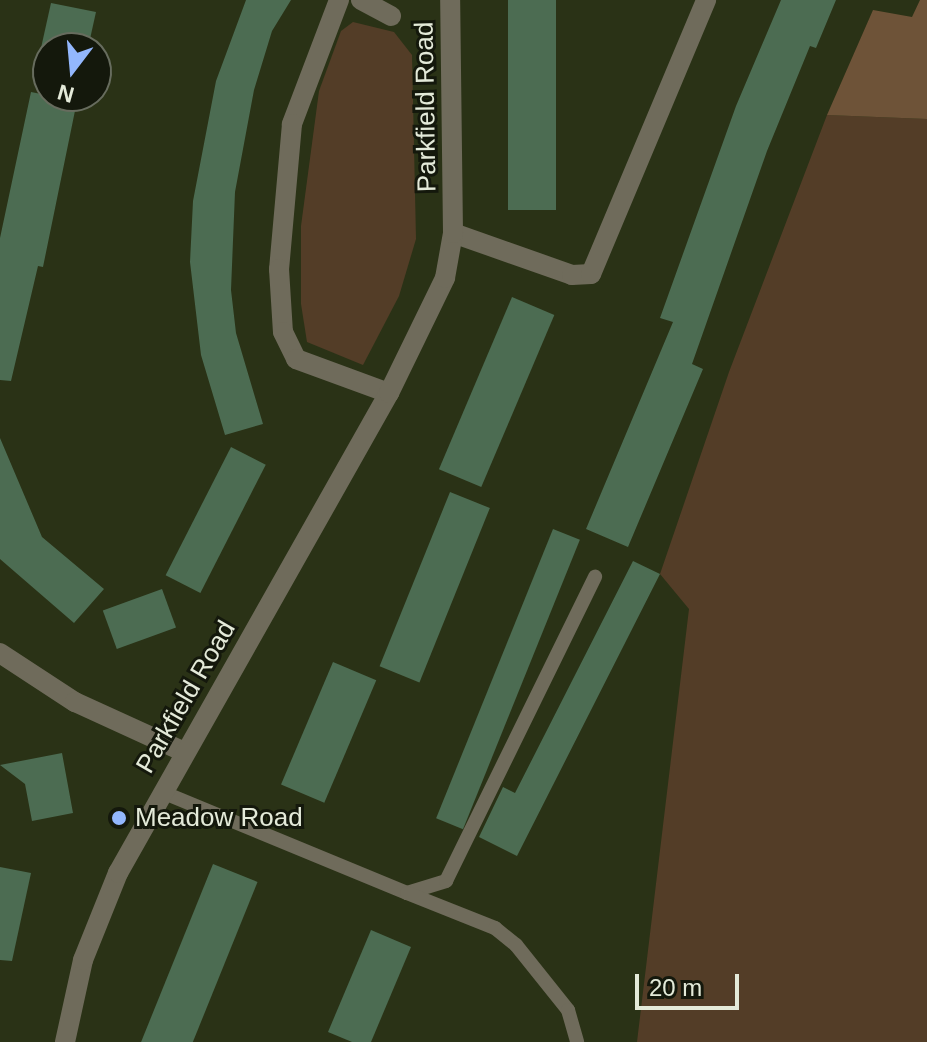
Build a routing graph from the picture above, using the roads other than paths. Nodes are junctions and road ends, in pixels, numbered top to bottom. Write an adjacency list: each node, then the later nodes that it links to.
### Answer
1 (339, 0): 7 (street)
2 (361, 0): 5 (street, Parkfield Road)
3 (450, 0): 6 (street, Parkfield Road)
4 (706, 0): 6 (street)
5 (391, 16)
6 (453, 233): 7 (street, Parkfield Road)
7 (389, 393): 10 (street, Parkfield Road)
8 (595, 577): 12 (lane)
9 (0, 653): 10 (street)
10 (184, 752): 11 (street, Parkfield Road)
11 (162, 792): 12 (lane); 13 (street, Parkfield Road)
12 (407, 893): 14 (lane)
13 (65, 1042)
14 (577, 1042)

